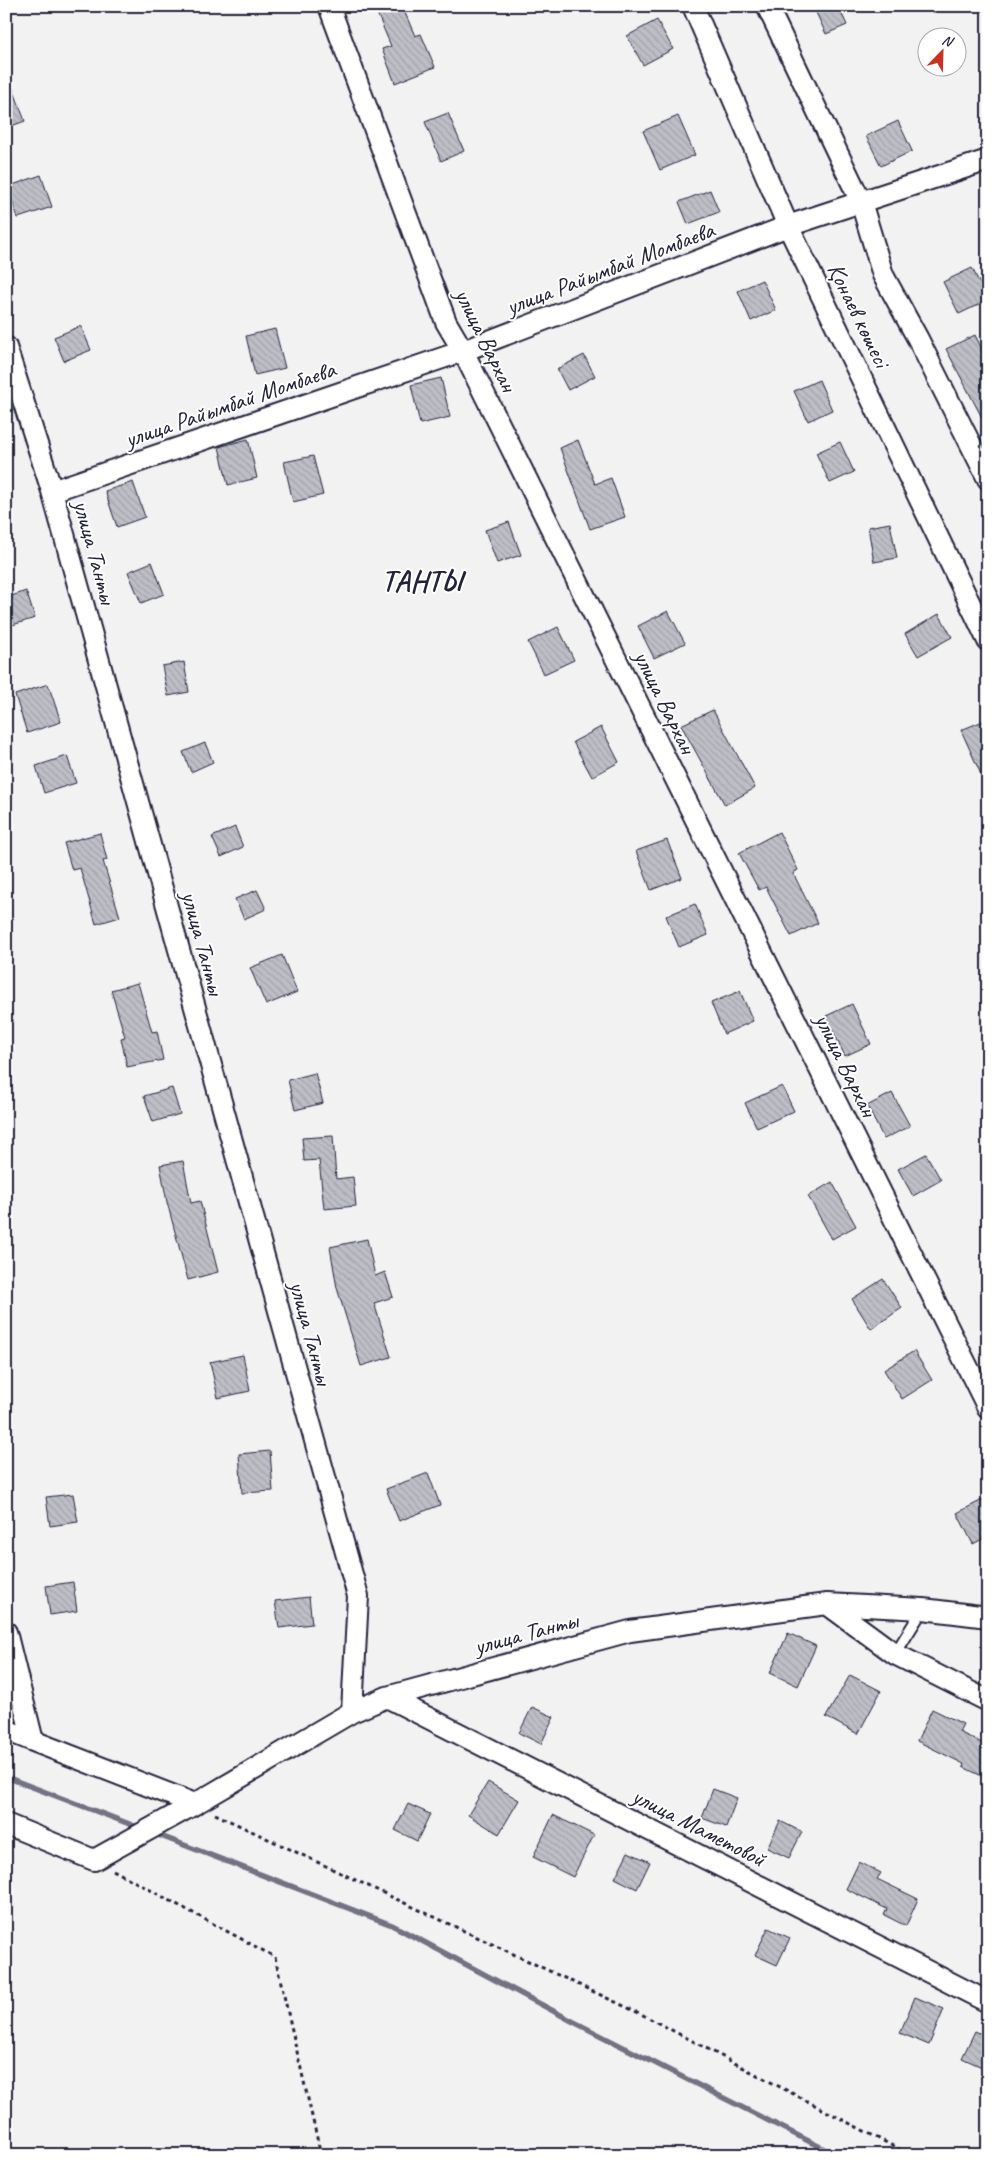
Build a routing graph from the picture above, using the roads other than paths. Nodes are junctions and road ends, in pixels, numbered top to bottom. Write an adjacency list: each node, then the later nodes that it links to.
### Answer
1 (329, 6): 8 (street, улица Вархан)
2 (693, 6): 6 (street, Қонаев көшесі)
3 (767, 6): 5 (street, Қонаев көшесі)
4 (988, 160): 5 (street, улица Райымбай Момбаева)
5 (861, 202): 6 (street, улица Райымбай Момбаева); 9 (street, Қонаев көшесі)
6 (788, 226): 8 (street, улица Райымбай Момбаева); 11 (street, Қонаев көшесі)
7 (6, 347): 10 (street, улица Танты)
8 (463, 352): 10 (street, улица Райымбай Момбаева); 12 (street, улица Вархан)
9 (988, 479)
10 (52, 490): 20 (street, улица Танты)
11 (988, 641)
12 (988, 1408)
13 (827, 1604): 14 (street, улица Танты); 17 (street); 18 (street, улица Танты)
14 (923, 1609): 15 (street, улица Танты); 17 (lane)
15 (988, 1617)
16 (6, 1632): 22 (street)
17 (896, 1654): 19 (street)
18 (387, 1697): 20 (street, улица Танты); 25 (street, улица Маметовой)
19 (988, 1701)
20 (352, 1712): 23 (street)
21 (6, 1730): 22 (street)
22 (33, 1741): 23 (street)
23 (195, 1804): 24 (street)
24 (6, 1824)
25 (988, 2002)

